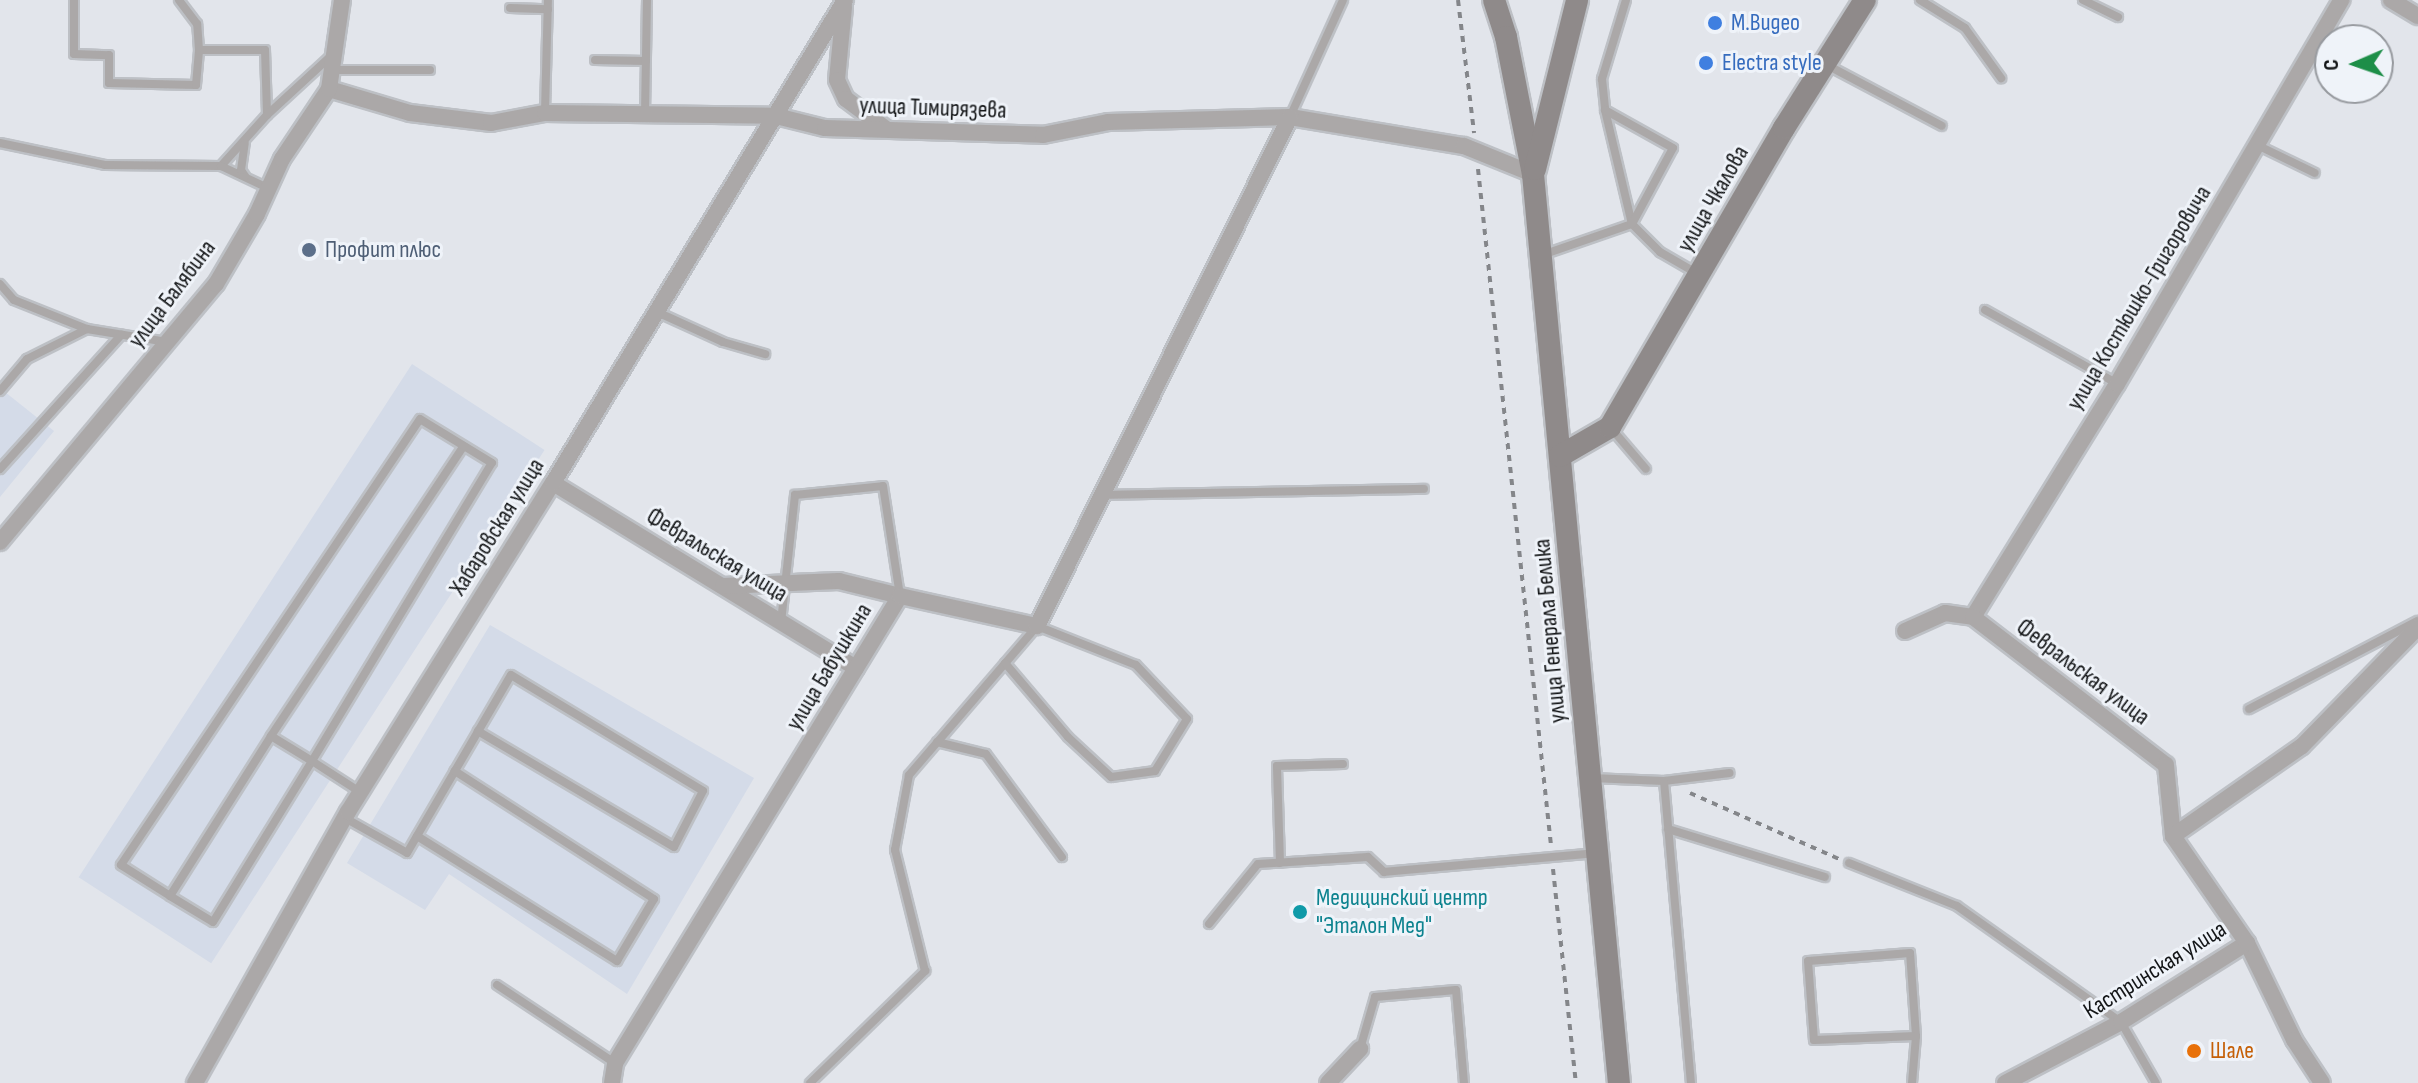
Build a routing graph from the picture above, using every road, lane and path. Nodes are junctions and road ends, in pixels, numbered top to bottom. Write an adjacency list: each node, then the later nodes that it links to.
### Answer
1 (74, 0): 20 (lane)
2 (179, 0): 20 (lane)
3 (342, 0): 23 (street, улица Балябина)
4 (647, 0): 22 (lane)
5 (845, 0): 32 (street, Хабаровская улица); 35 (street)
6 (1343, 0): 33 (lane)
7 (1458, 0): 39 (path)
8 (1494, 0): 42 (main road)
9 (1577, 0): 42 (main road)
10 (1626, 0): 28 (lane)
11 (1865, 0): 24 (main road, улица Чкалова)
12 (1920, 0): 26 (lane)
13 (2083, 0): 19 (lane)
14 (2341, 0): 38 (street, улица Костюшко-Григоровича)
15 (2391, 0): 18 (street)
16 (548, 4): 17 (lane); 29 (lane)
17 (510, 8)
18 (2418, 16)
19 (2118, 17)
20 (199, 50): 31 (lane)
21 (595, 60): 22 (lane)
22 (646, 61): 30 (lane)
23 (332, 62): 25 (lane); 27 (street, улица Балябина); 31 (lane)
24 (1824, 64): 34 (lane); 47 (main road, улица Чкалова)
25 (430, 70)
26 (2001, 78)
27 (329, 89): 29 (street, улица Тимирязева); 44 (street, улица Балябина)
28 (1605, 110): 45 (lane); 45 (lane)
29 (545, 113): 30 (street, улица Тимирязева)
30 (645, 114): 32 (street, улица Тимирязева)
31 (267, 115): 36 (lane)
32 (776, 116): 35 (street, улица Тимирязева); 50 (street, Хабаровская улица)
33 (1290, 117): 35 (street, улица Тимирязева); 39 (street, улица Тимирязева); 64 (street)
34 (1942, 126)
35 (888, 130)
36 (248, 138): 40 (lane); 43 (lane)
37 (0, 143): 40 (lane)
38 (2256, 145): 41 (lane); 55 (street, улица Костюшко-Григоровича)
39 (1476, 151): 42 (street, улица Тимирязева); 94 (path)
40 (221, 166): 43 (lane)
41 (2315, 173)
42 (1533, 174): 46 (main road, улица Генерала Белика)
43 (248, 179): 44 (lane)
44 (268, 188): 53 (street, улица Балябина)
45 (1632, 224): 46 (lane); 47 (lane)
46 (1541, 256): 59 (main road, улица Генерала Белика)
47 (1699, 275): 57 (main road, улица Чкалова)
48 (0, 284): 51 (lane)
49 (1985, 310): 55 (lane)
50 (657, 312): 54 (lane); 62 (street, Хабаровская улица)
51 (87, 329): 52 (lane); 56 (lane)
52 (121, 335): 53 (lane); 60 (lane)
53 (167, 342): 65 (street, улица Балябина)
54 (765, 354)
55 (2117, 384): 69 (street, улица Костюшко-Григоровича)
56 (0, 391)
57 (1610, 427): 59 (main road); 61 (lane)
58 (464, 446): 79 (lane); 81 (lane); 98 (lane)
59 (1560, 456): 85 (main road, улица Генерала Белика)
60 (0, 469)
61 (1646, 469)
62 (553, 483): 67 (street, Февральская улица); 87 (street, Хабаровская улица)
63 (1424, 489): 64 (lane)
64 (1102, 495): 72 (street)
65 (0, 542)
66 (786, 584): 67 (street); 68 (street); 68 (lane); 71 (lane)
67 (722, 586): 71 (street, Февральская улица)
68 (900, 596): 72 (street, улица Бабушкина); 76 (street, улица Бабушкина)
69 (1973, 617): 74 (street); 91 (street, Февральская улица)
70 (2418, 621): 77 (lane)
71 (781, 623): 76 (street, Февральская улица)
72 (1037, 626): 75 (lane); 75 (lane)
73 (2418, 627): 91 (street)
74 (1905, 631)
75 (1005, 663): 80 (lane)
76 (856, 668): 105 (street, улица Бабушкина)
77 (2249, 709)
78 (478, 731): 78 (lane); 83 (lane)
79 (271, 736): 81 (lane); 98 (lane)
80 (937, 742): 93 (lane); 108 (lane)
81 (312, 761): 87 (lane); 98 (lane)
82 (1343, 764): 95 (lane)
83 (455, 771): 90 (lane); 90 (lane)
84 (1730, 773): 86 (lane)
85 (1590, 777): 86 (lane); 92 (main road, улица Генерала Белика)
86 (1664, 781): 89 (lane); 96 (path)
87 (360, 792): 88 (street, Хабаровская улица)
88 (345, 818): 90 (lane); 106 (street, Хабаровская улица)
89 (1668, 829): 97 (lane); 113 (lane)
90 (417, 836)
91 (2173, 836): 100 (street, Кастринская улица)
92 (1597, 853): 94 (lane); 112 (main road, улица Генерала Белика)
93 (1062, 857)
94 (1552, 857): 95 (lane); 111 (path)
95 (1280, 863): 99 (lane)
96 (1849, 863): 102 (lane)
97 (1825, 877)
98 (170, 896)
99 (1209, 924)
100 (2247, 943): 102 (street, Кастринская улица); 117 (street)
101 (497, 985): 105 (lane)
102 (2121, 1022): 115 (street, Кастринская улица); 116 (lane)
103 (1916, 1036): 103 (lane); 114 (lane)
104 (1360, 1049): 109 (street); 110 (lane)
105 (615, 1063): 107 (street, улица Бабушкина)
106 (195, 1083)
107 (612, 1083)
108 (810, 1083)
109 (1328, 1083)
110 (1464, 1083)
111 (1576, 1083)
112 (1619, 1083)
113 (1691, 1083)
114 (1912, 1083)
115 (2005, 1083)
116 (2156, 1083)
117 (2322, 1083)

